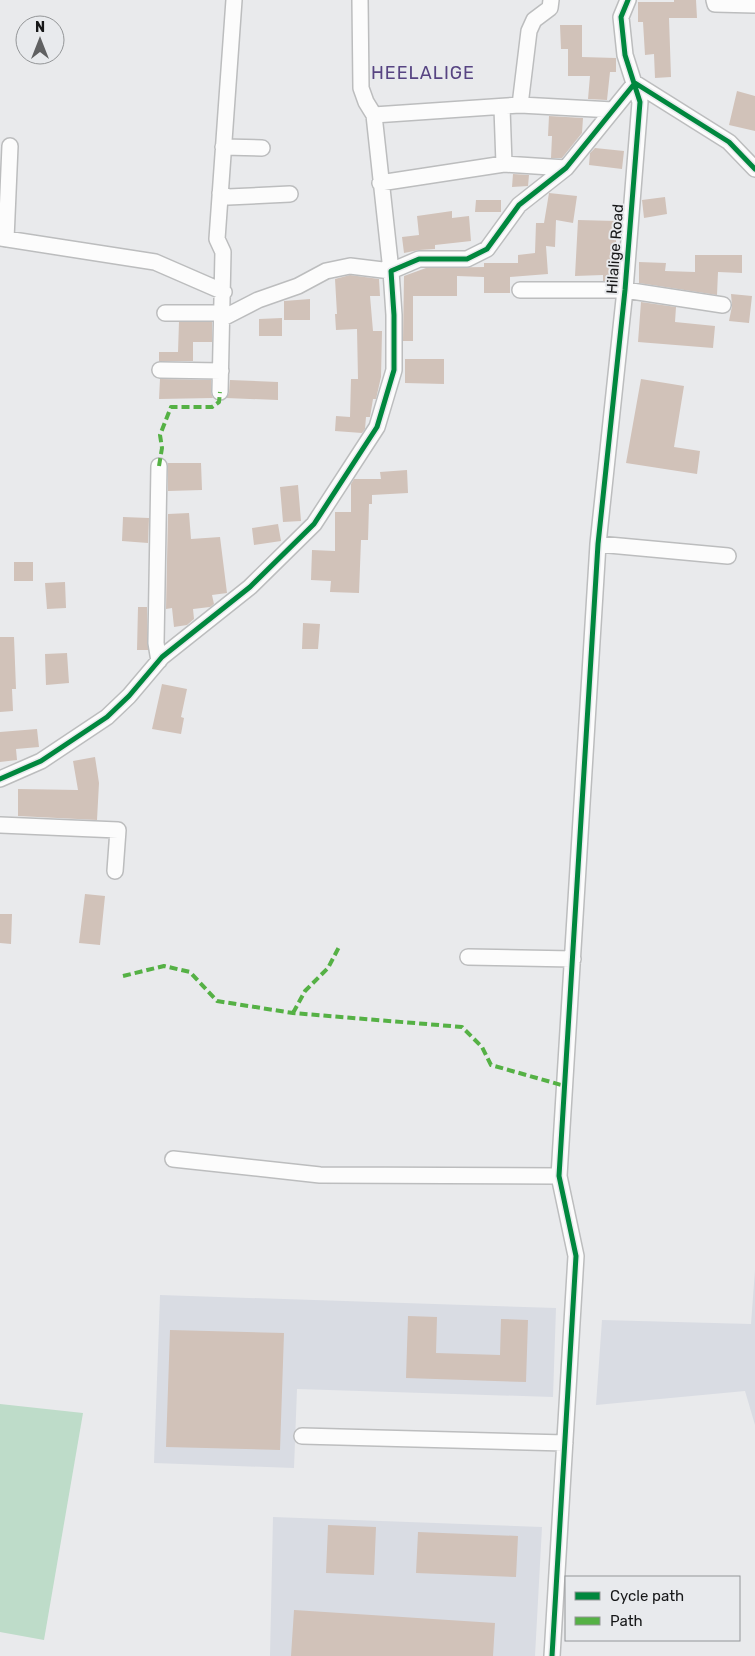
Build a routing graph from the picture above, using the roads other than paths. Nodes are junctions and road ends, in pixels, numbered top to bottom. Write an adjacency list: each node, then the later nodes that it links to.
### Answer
1 (234, 0): 13 (street)
2 (360, 0): 11 (street)
3 (551, 0): 8 (street)
4 (628, 0): 7 (street, Hilalige Road)
5 (714, 0): 6 (street)
6 (755, 5)
7 (635, 83): 10 (street); 17 (street); 24 (street, Hilalige Road)
8 (520, 106): 9 (street); 10 (street)
9 (502, 108): 11 (street); 15 (street)
10 (613, 110): 16 (street)
11 (374, 115): 18 (street)
12 (10, 146): 21 (street)
13 (224, 147): 14 (street); 19 (street)
14 (262, 148)
15 (504, 164): 16 (street); 18 (street)
16 (566, 168): 22 (street)
17 (755, 169)
18 (380, 183): 22 (street)
19 (220, 193): 20 (street); 25 (street)
20 (290, 194)
21 (3, 238): 25 (street)
22 (391, 271): 28 (street); 35 (street)
23 (520, 290): 24 (street)
24 (626, 290): 26 (street); 33 (street, Hilalige Road)
25 (224, 292): 28 (street)
26 (723, 305)
27 (165, 313): 28 (street)
28 (224, 316): 30 (street)
29 (160, 370): 30 (street)
30 (221, 370): 31 (street)
31 (220, 392)
32 (158, 466): 35 (street)
33 (598, 544): 34 (street); 40 (street, Hilalige Road)
34 (728, 556)
35 (158, 660): 36 (street)
36 (0, 779)
37 (0, 825): 38 (street)
38 (115, 871)
39 (468, 958): 40 (street)
40 (572, 959): 42 (street, Hilalige Road)
41 (173, 1159): 42 (street)
42 (559, 1176): 44 (street, Hilalige Road)
43 (302, 1436): 44 (street)
44 (565, 1443): 45 (street, Hilalige Road)
45 (552, 1656)

